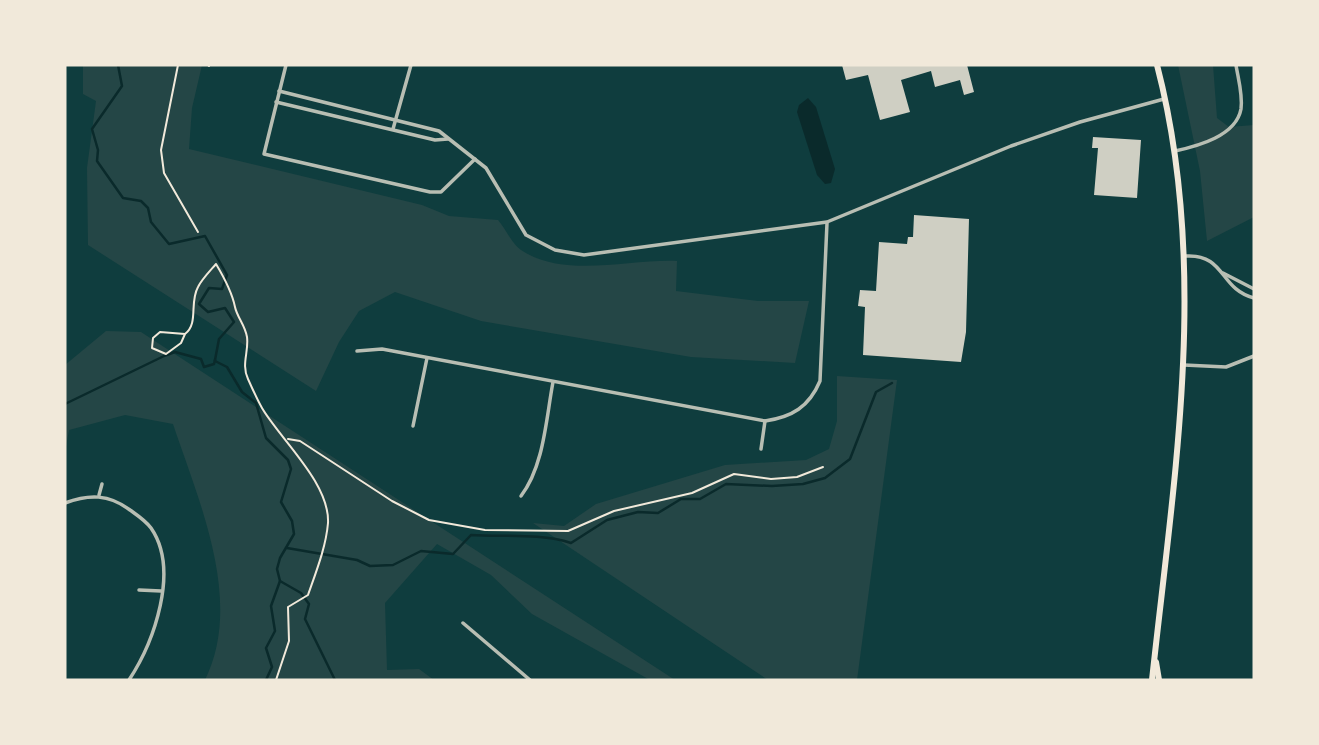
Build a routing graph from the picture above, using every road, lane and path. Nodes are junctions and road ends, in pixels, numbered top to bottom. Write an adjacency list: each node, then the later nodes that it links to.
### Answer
1 (178, 65): 15 (path)
2 (286, 65): 6 (street)
3 (411, 65): 9 (street)
4 (1157, 65): 7 (main road)
5 (1236, 65): 12 (street)
6 (279, 90): 8 (street); 9 (street)
7 (1166, 99): 12 (main road); 14 (street)
8 (276, 102): 10 (street); 13 (street)
9 (396, 118): 10 (street); 11 (street)
10 (393, 129): 11 (street)
11 (448, 139): 13 (street)
12 (1173, 151): 16 (main road)
13 (475, 159): 14 (street)
14 (827, 222): 26 (street)
15 (198, 232)
16 (1185, 257): 17 (street); 24 (main road)
17 (1223, 273): 18 (street); 19 (street)
18 (1254, 289)
19 (1254, 298)
20 (185, 334): 20 (path); 28 (path)
21 (357, 351): 23 (street)
22 (1254, 356): 24 (street)
23 (427, 358): 25 (street); 27 (street)
24 (1184, 365): 38 (main road)
25 (554, 381): 26 (street); 33 (street)
26 (765, 421): 29 (street)
27 (413, 426)
28 (288, 439): 30 (path); 40 (path)
29 (761, 449)
30 (823, 467)
31 (102, 484): 32 (street)
32 (99, 496): 34 (street); 36 (street)
33 (521, 496)
34 (65, 503)
35 (139, 590): 36 (street)
36 (162, 592): 39 (street)
37 (463, 623): 41 (street)
38 (1155, 660): 42 (main road); 43 (main road)
39 (129, 680)
40 (276, 680)
41 (530, 680)
42 (1151, 680)
43 (1159, 680)

